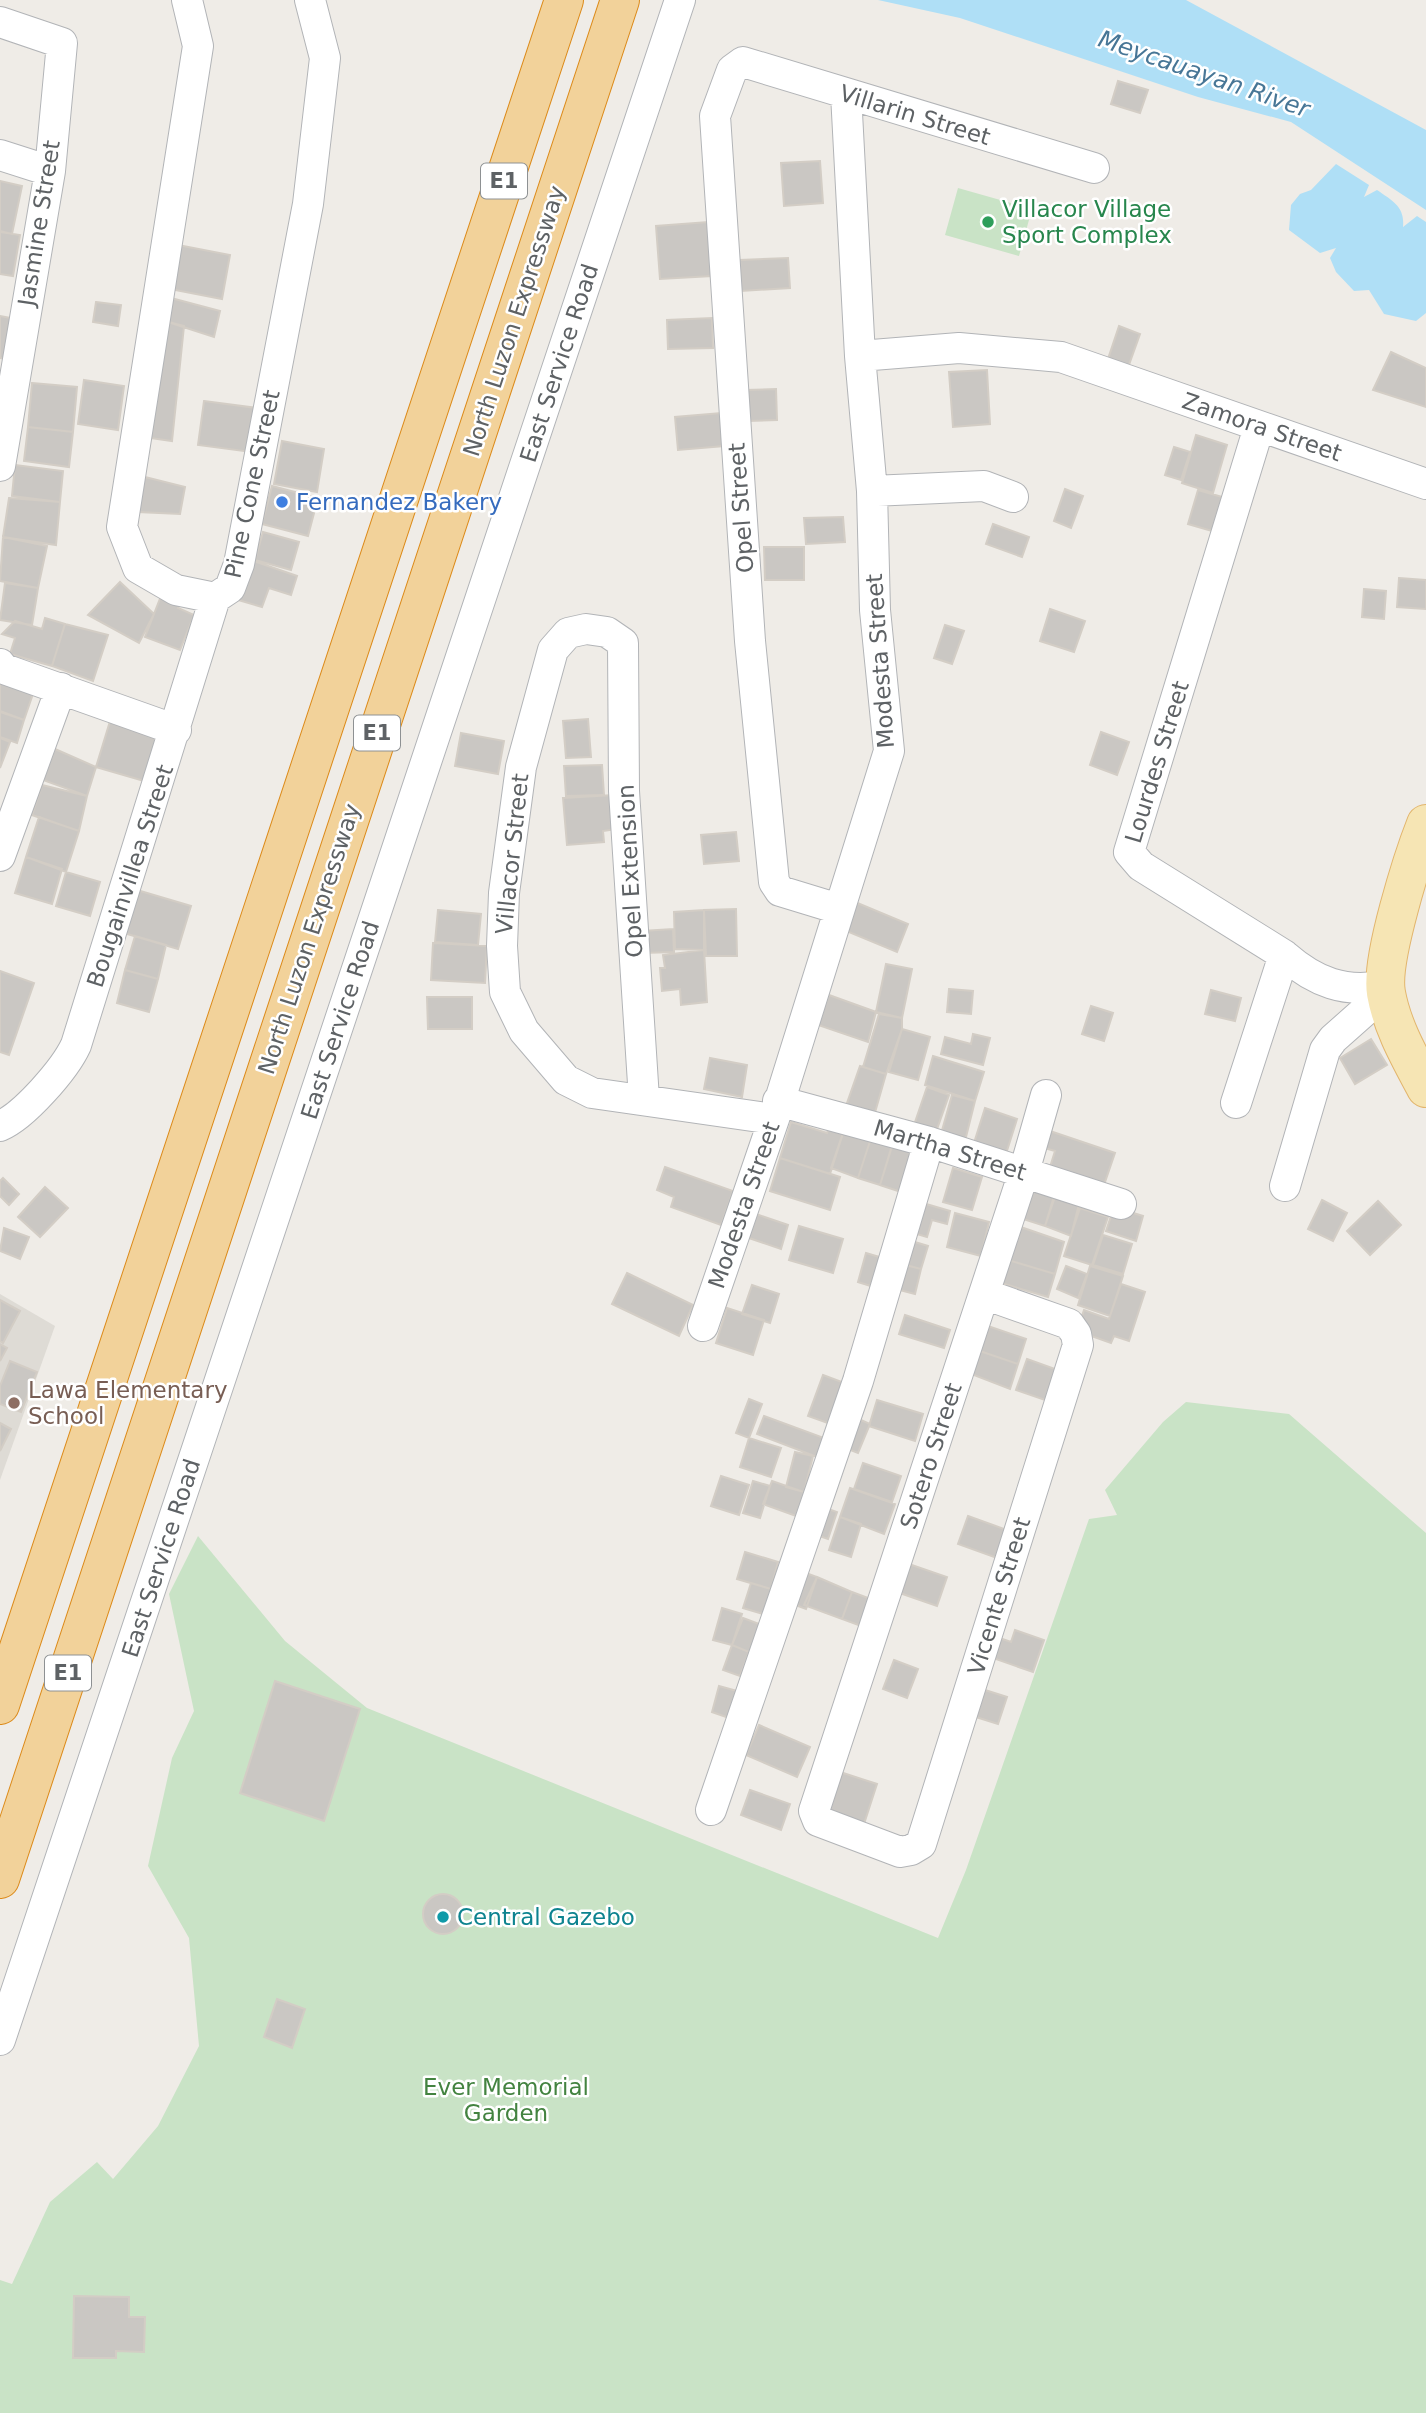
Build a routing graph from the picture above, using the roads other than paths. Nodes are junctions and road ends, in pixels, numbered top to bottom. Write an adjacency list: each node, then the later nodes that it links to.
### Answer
1 (187, 0): 18 (street, Pine Cone Street)
2 (310, 0): 18 (street, Pine Cone Street)
3 (564, 0): 40 (highway, E1)
4 (620, 0): 43 (highway, North Luzon Expressway / E1)
5 (680, 0): 44 (street, East Service Road)
6 (0, 22): 11 (street, Jasmine Street)
7 (737, 65): 8 (street, Villarin Street); 25 (street, Opel Street)
8 (846, 94): 10 (street, Villarin Street); 12 (street, Modesta Street)
9 (0, 155): 11 (street)
10 (1094, 168)
11 (50, 171): 14 (street, Jasmine Street)
12 (860, 356): 13 (street, Zamora Street); 16 (street, Modesta Street)
13 (1259, 427): 15 (street, Zamora Street); 26 (street, Lourdes Street)
14 (0, 466)
15 (1426, 484)
16 (872, 491): 17 (street); 25 (street, Modesta Street)
17 (1013, 497)
18 (215, 598): 22 (street, Bougainvillea Street)
19 (623, 643): 30 (street, Opel Extension); 30 (street, Villacor Street)
20 (0, 664): 21 (street)
21 (61, 688): 22 (street); 24 (street)
22 (176, 730): 33 (street, Bougainvillea Street)
23 (1426, 824): 27 (main road)
24 (0, 856)
25 (839, 909): 32 (street, Modesta Street)
26 (1284, 955): 27 (street, Lourdes Street); 31 (street)
27 (1386, 989): 28 (main road); 36 (street)
28 (1426, 1088)
29 (1046, 1095): 35 (street, Sotero Street)
30 (644, 1099): 32 (street, Villacor Street)
31 (1236, 1103)
32 (776, 1110): 34 (street, Martha Street); 39 (street, Modesta Street)
33 (0, 1126)
34 (929, 1142): 35 (street, Martha Street); 41 (street)
35 (1024, 1172): 37 (street, Martha Street); 38 (street, Sotero Street)
36 (1285, 1186)
37 (1121, 1204)
38 (984, 1294): 42 (street, Sotero Street); 42 (street, Vicente Street)
39 (703, 1326)
40 (0, 1704)
41 (711, 1811)
42 (815, 1817)
43 (0, 1879)
44 (0, 2040)

